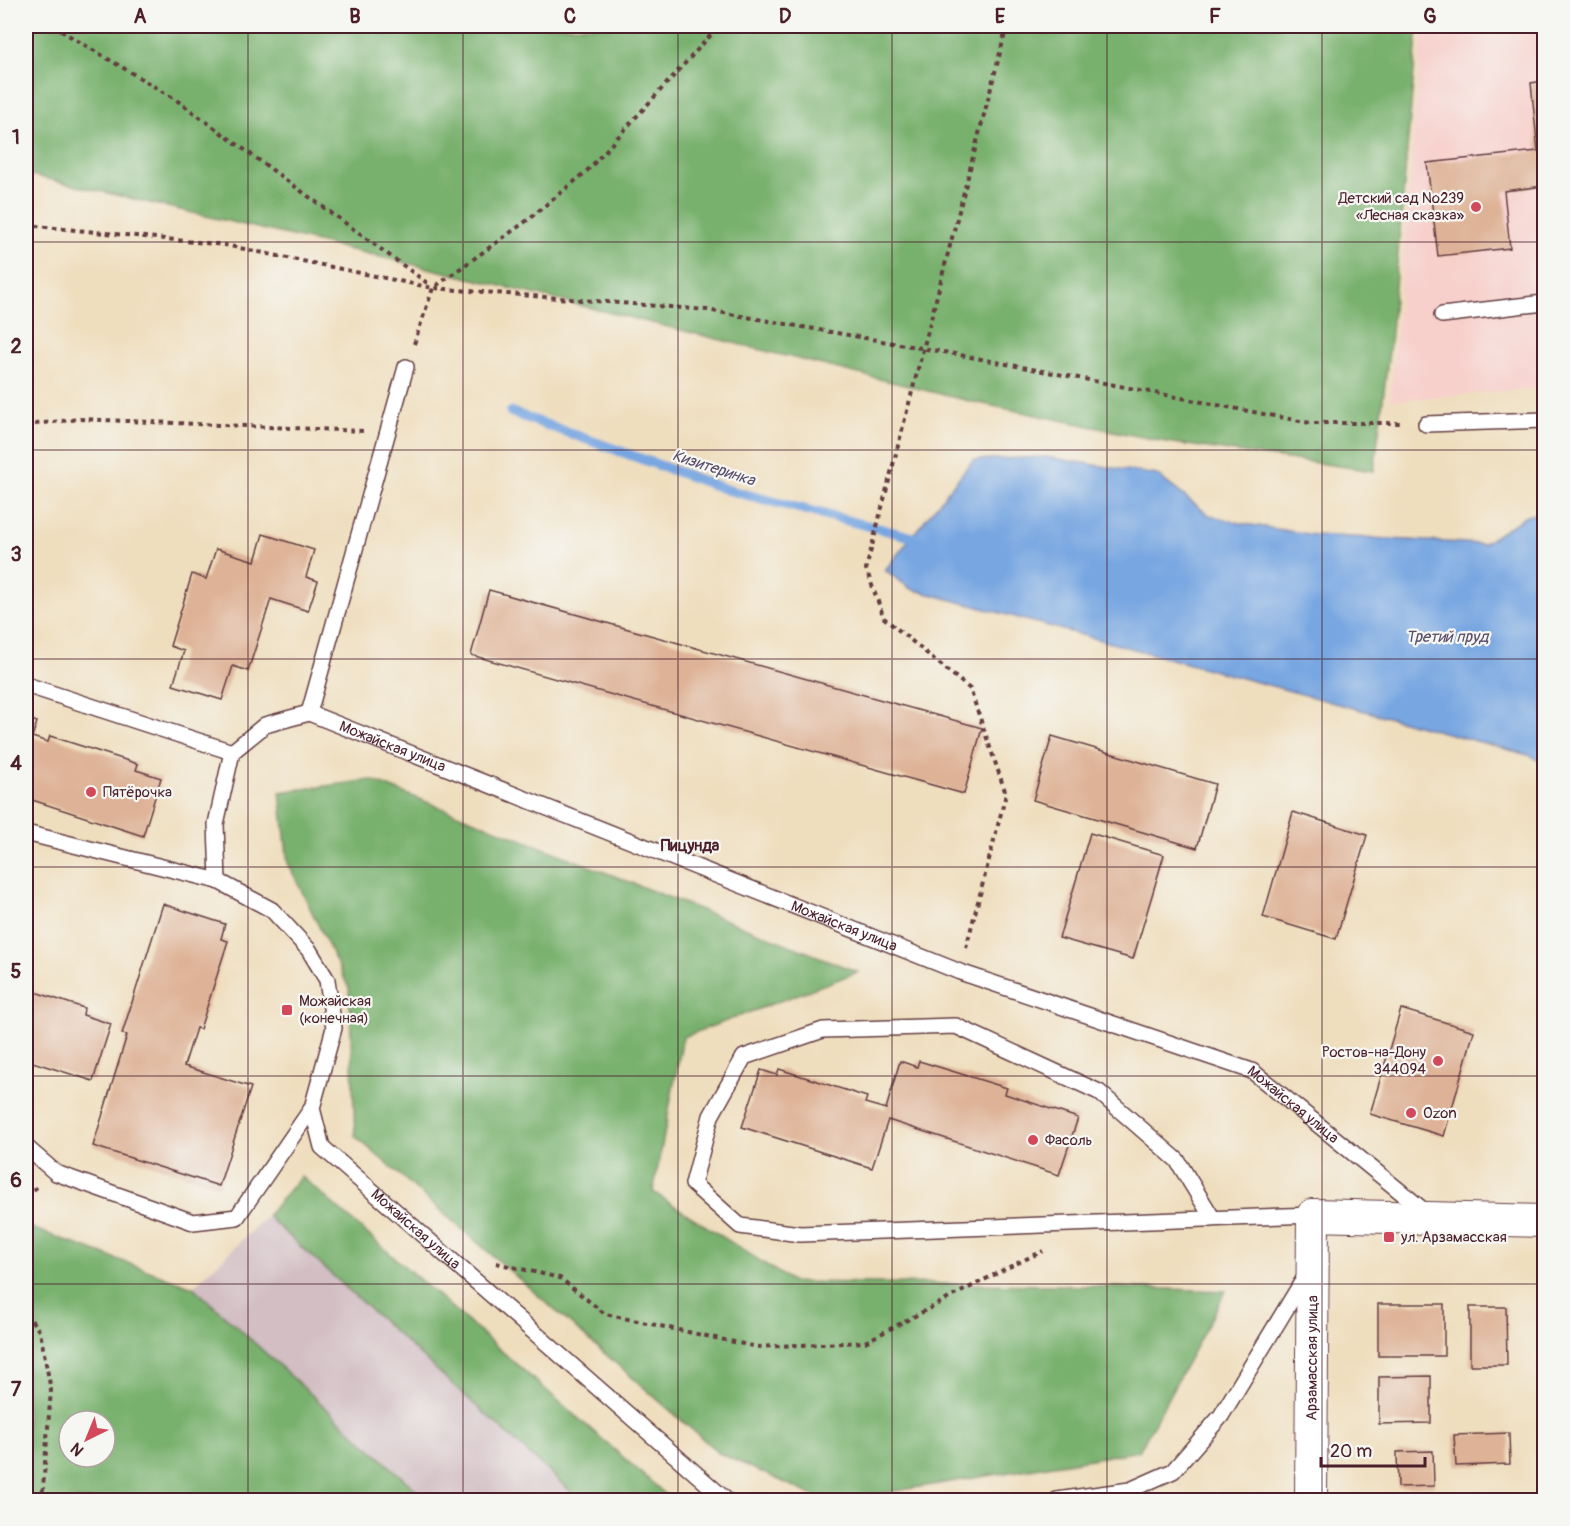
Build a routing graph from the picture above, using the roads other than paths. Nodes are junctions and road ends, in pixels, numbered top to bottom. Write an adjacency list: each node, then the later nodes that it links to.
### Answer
1 (1545, 303): 2 (lane)
2 (1442, 315)
3 (406, 368): 7 (lane)
4 (1545, 420): 5 (lane)
5 (1426, 424)
6 (26, 685): 8 (lane)
7 (309, 713): 8 (lane); 14 (lane, Можайская улица)
8 (232, 752): 10 (lane)
9 (26, 833): 10 (lane, Можайская улица)
10 (218, 881): 11 (lane, Можайская улица)
11 (312, 1108): 12 (lane); 18 (lane, Можайская улица)
12 (26, 1147)
13 (1313, 1215): 14 (street); 15 (lane); 17 (street, Арзамасская улица)
14 (1432, 1217): 16 (street)
15 (1213, 1219): 15 (lane)
16 (1545, 1221)
17 (1312, 1266): 19 (lane); 20 (street, Арзамасская улица)
18 (726, 1500)
19 (1057, 1500)
20 (1311, 1500)

